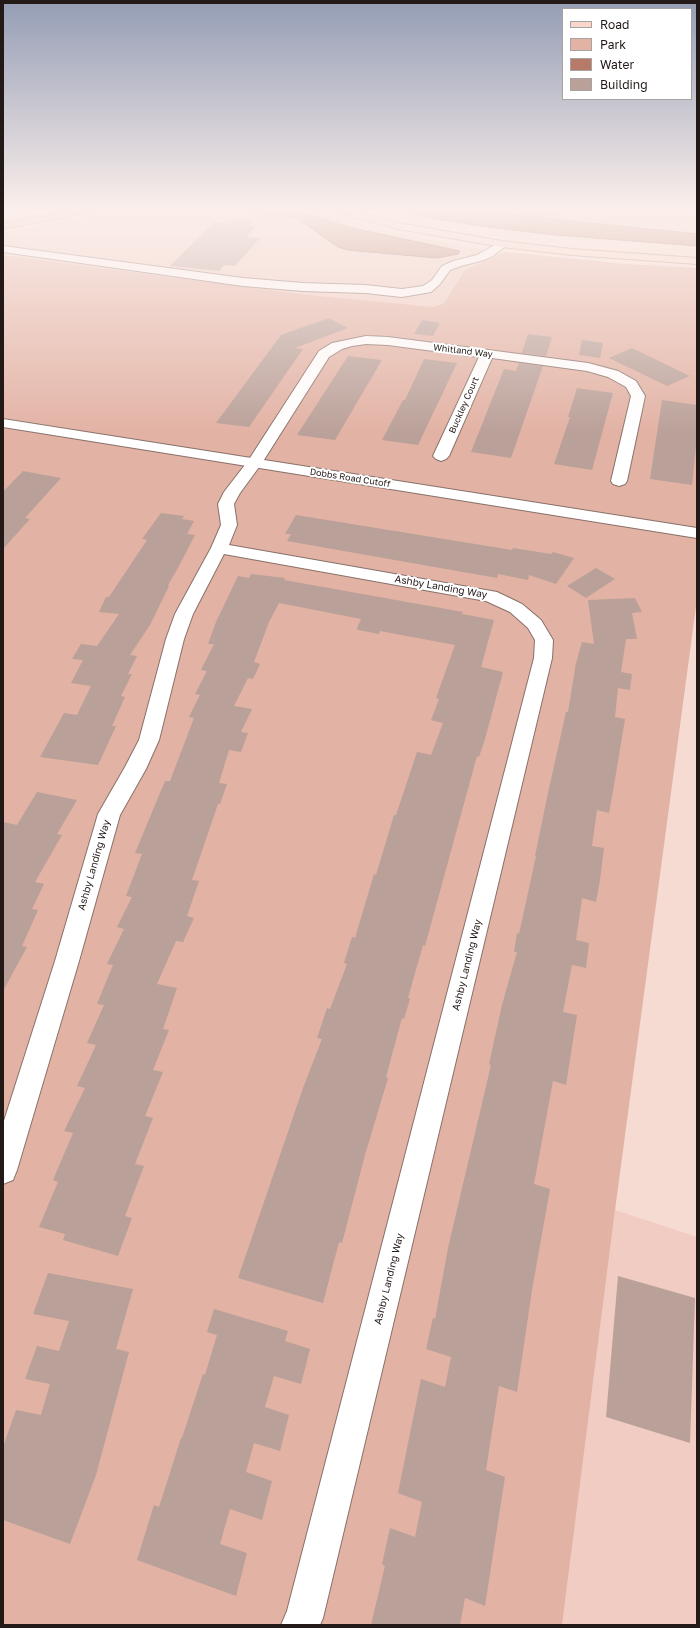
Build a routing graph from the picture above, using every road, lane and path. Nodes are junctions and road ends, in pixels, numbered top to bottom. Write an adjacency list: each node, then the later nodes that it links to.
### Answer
1 (267, 284): 2 (street)
2 (434, 284)
3 (487, 354): 5 (street, Buckley Court); 6 (street, Whitland Way); 7 (street, Whitland Way)
4 (3, 423): 6 (street, Dobbs Road Cutoff)
5 (441, 456)
6 (254, 463): 8 (street, Dobbs Road Cutoff); 9 (street, Ashby Landing Way)
7 (619, 481)
8 (697, 532)
9 (219, 548): 10 (street, Ashby Landing Way); 11 (street, Ashby Landing Way)
10 (3, 1170)
11 (300, 1625)

